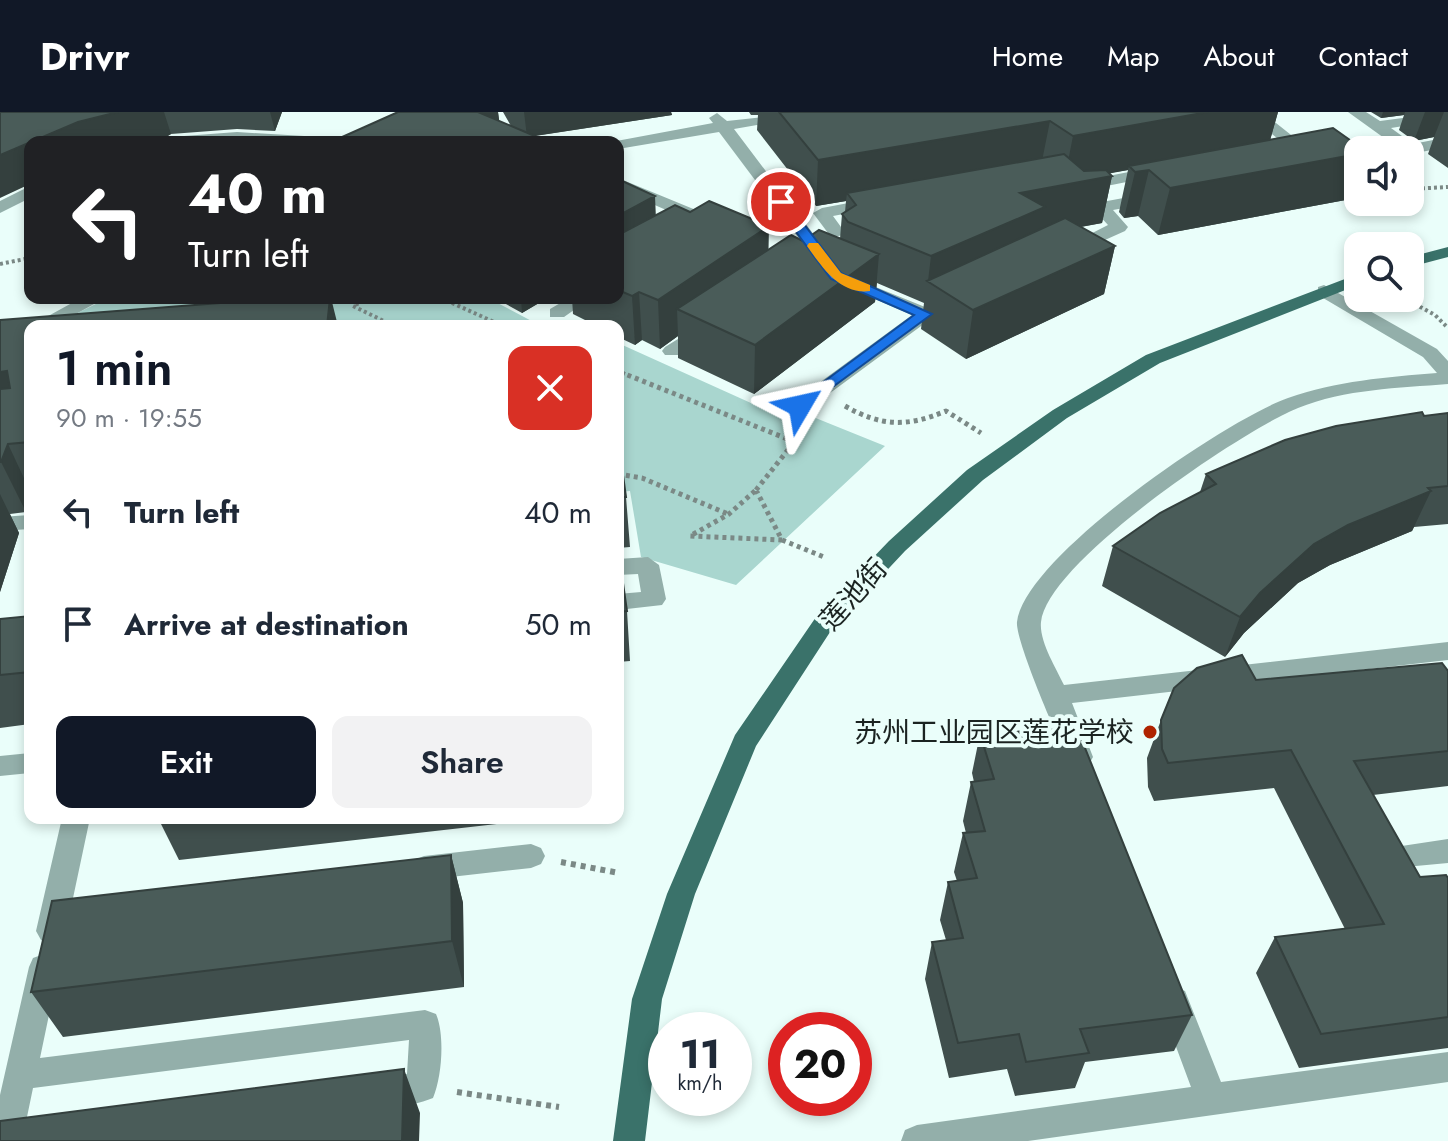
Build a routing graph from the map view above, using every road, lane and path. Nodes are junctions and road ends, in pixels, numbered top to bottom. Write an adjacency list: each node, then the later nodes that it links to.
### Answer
1 (712, 112): 8 (street)
2 (840, 112): 6 (street)
3 (1252, 112): 12 (street)
4 (1356, 112): 7 (street)
5 (1448, 114): 7 (street)
6 (757, 116): 8 (street)
7 (1377, 126): 9 (street)
8 (723, 127): 11 (street); 27 (street)
9 (1390, 136)
10 (1448, 142): 13 (street)
11 (624, 143)
12 (1297, 146): 14 (street); 15 (street)
13 (1424, 146)
14 (1267, 151)
15 (1314, 158)
16 (1179, 168): 24 (street)
17 (624, 187): 28 (street)
18 (1448, 187): 19 (path)
19 (1424, 188)
20 (1175, 193): 24 (street)
21 (24, 194): 23 (street)
22 (900, 199): 25 (street)
23 (0, 208)
24 (1101, 208): 30 (street)
25 (829, 222): 26 (street); 27 (street)
26 (897, 222)
27 (800, 227): 35 (street)
28 (684, 238)
29 (1448, 252): 31 (main road)
30 (1050, 258)
31 (1424, 258)
32 (24, 259): 34 (path)
33 (802, 262): 35 (street)
34 (0, 264)
35 (836, 276): 45 (street)
36 (1344, 284): 37 (main road, 莲池街)
37 (1324, 291): 53 (street); 87 (main road, 莲池街)
38 (966, 295): 45 (street)
39 (84, 304): 47 (street)
40 (357, 304): 48 (path)
41 (454, 304): 49 (path)
42 (572, 304): 44 (street)
43 (1424, 309): 50 (path)
44 (557, 313)
45 (925, 314): 54 (street)
46 (724, 315): 51 (street)
47 (51, 320)
48 (382, 320)
49 (489, 320)
50 (1448, 328)
51 (672, 351)
52 (624, 373): 57 (path)
53 (1448, 376): 68 (street)
54 (820, 392): 55 (street); 56 (path)
55 (800, 406): 57 (path)
56 (981, 433)
57 (795, 442): 59 (path)
58 (624, 475): 60 (path)
59 (756, 490): 60 (path); 63 (path)
60 (729, 514): 63 (path)
61 (24, 522): 62 (street)
62 (0, 524)
63 (782, 540): 64 (path)
64 (824, 557)
65 (624, 567): 66 (street)
66 (624, 602)
67 (1448, 651): 68 (street)
68 (1056, 695): 71 (street)
69 (24, 764): 70 (street)
70 (0, 766)
71 (1089, 782)
72 (75, 824): 79 (street)
73 (1448, 851): 74 (street)
74 (1405, 855)
75 (531, 856): 76 (street); 77 (path)
76 (404, 870)
77 (619, 873)
78 (87, 906): 79 (street)
79 (56, 910): 82 (street)
80 (1162, 969): 85 (street)
81 (1448, 1067): 85 (street)
82 (20, 1075): 83 (street); 88 (street)
83 (422, 1087): 84 (street); 86 (path)
84 (345, 1097)
85 (1212, 1099): 89 (street)
86 (559, 1107)
87 (630, 1130)
88 (16, 1140)
89 (917, 1141)

